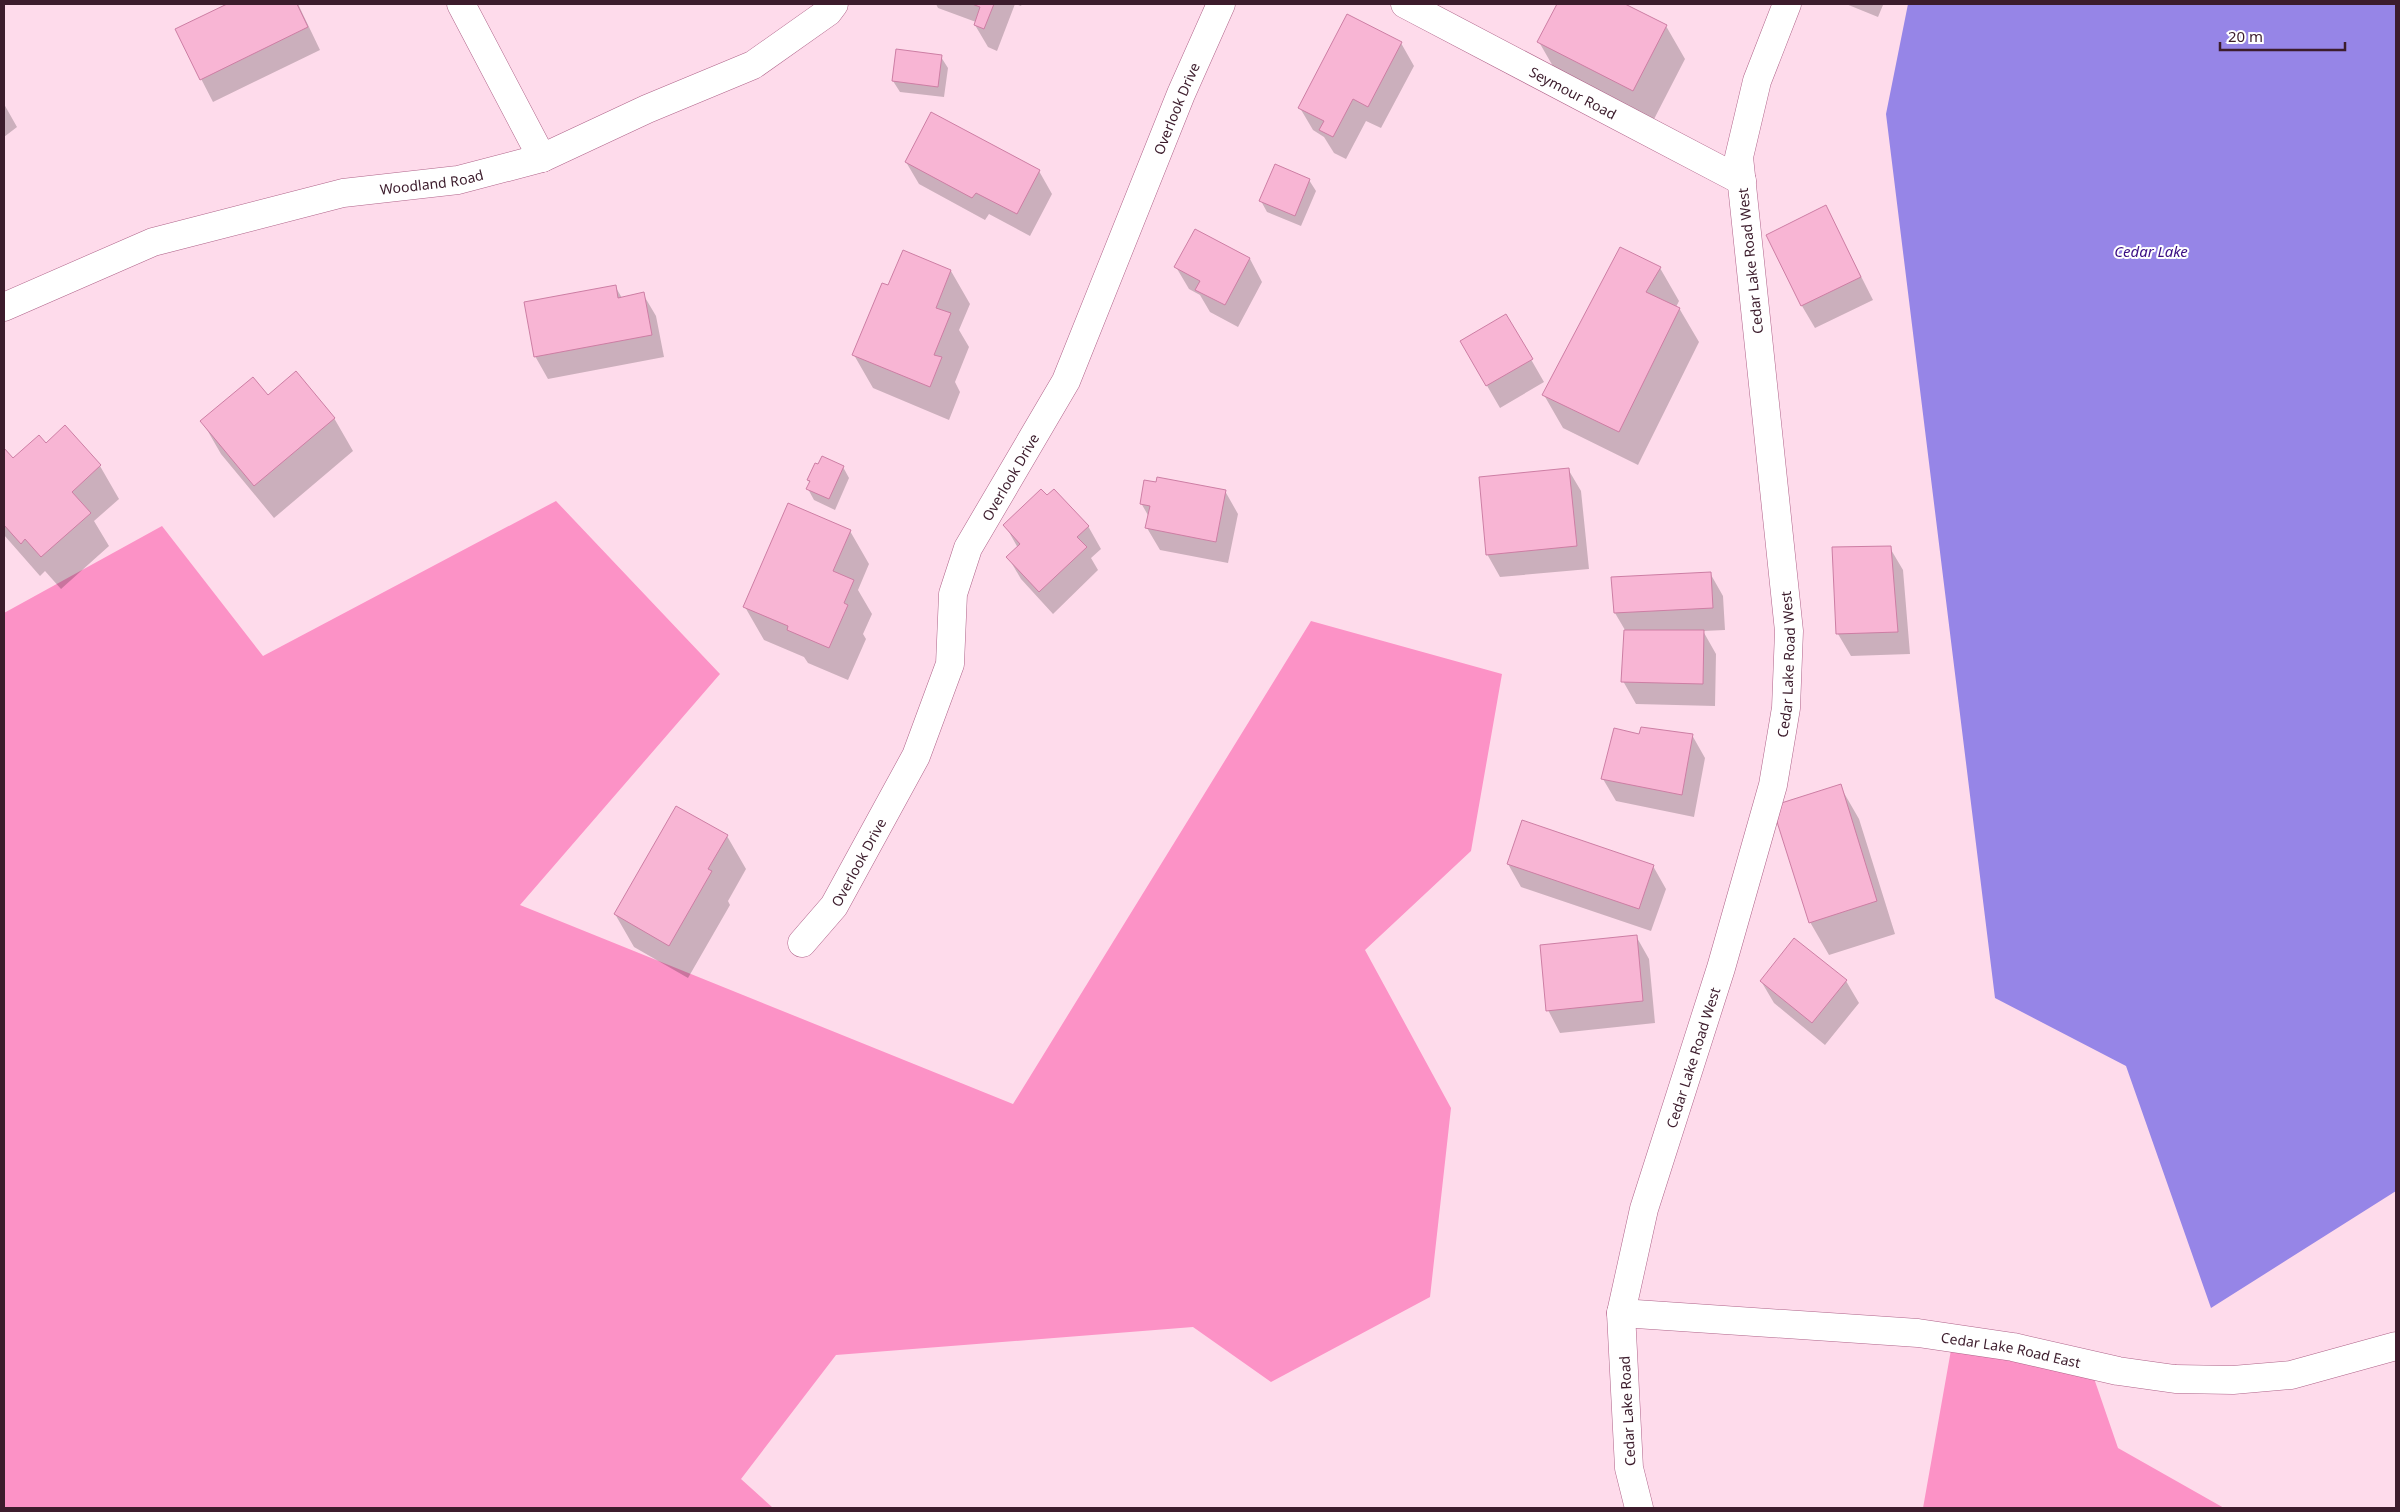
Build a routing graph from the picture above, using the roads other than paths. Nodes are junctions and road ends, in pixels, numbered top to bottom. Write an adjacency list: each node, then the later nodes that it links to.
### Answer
1 (460, 4): 6 (street)
2 (834, 4): 6 (street, Woodland Road)
3 (1221, 4): 9 (street, Overlook Drive)
4 (1406, 4): 7 (street, Seymour Road)
5 (1787, 4): 7 (street, Cedar Lake Road West)
6 (542, 158): 8 (street, Woodland Road)
7 (1742, 181): 10 (street, Cedar Lake Road West)
8 (4, 307)
9 (802, 943)
10 (1622, 1312): 11 (street, Cedar Lake Road East); 12 (street, Cedar Lake Road)
11 (2396, 1346)
12 (1639, 1508)

